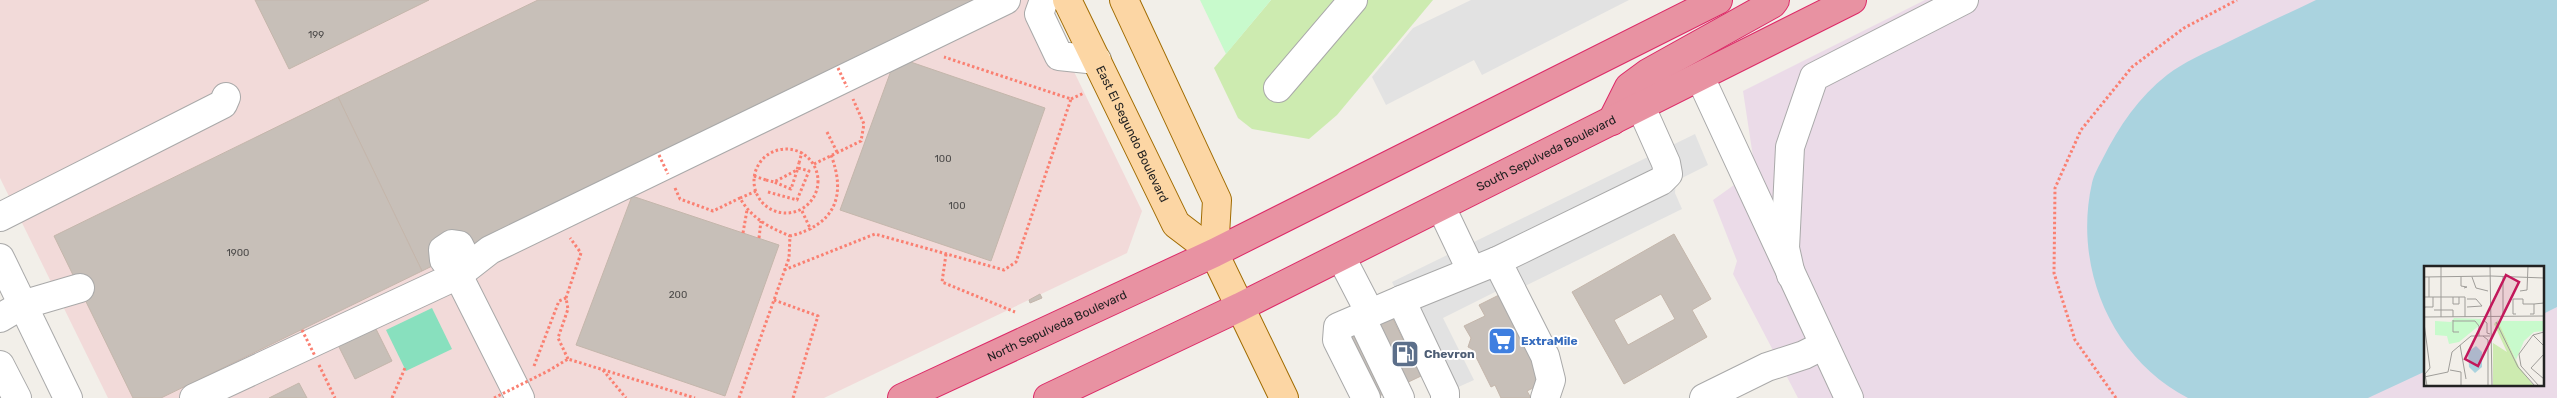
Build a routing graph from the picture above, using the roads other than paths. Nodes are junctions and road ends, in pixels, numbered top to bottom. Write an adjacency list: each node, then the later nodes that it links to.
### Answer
1 (1006, 0): 23 (street)
2 (1044, 0): 10 (street)
3 (1067, 0): 10 (main road, East El Segundo Boulevard)
4 (1124, 0): 18 (main road)
5 (1353, 0): 12 (street)
6 (1718, 0): 18 (highway)
7 (1775, 0): 15 (highway)
8 (1852, 0): 11 (highway, South Sepulveda Boulevard)
9 (1964, 0): 24 (street)
10 (1097, 60): 18 (main road, East El Segundo Boulevard)
11 (1700, 77): 14 (highway, South Sepulveda Boulevard); 24 (street)
12 (1278, 88)
13 (226, 97): 17 (street)
14 (1641, 106): 15 (highway, South Sepulveda Boulevard); 21 (street)
15 (1612, 121): 16 (highway, South Sepulveda Boulevard)
16 (1440, 207): 19 (highway, South Sepulveda Boulevard); 22 (street)
17 (0, 217)
18 (1214, 253): 27 (main road, East El Segundo Boulevard); 36 (highway, North Sepulveda Boulevard)
19 (1341, 257): 27 (highway, South Sepulveda Boulevard); 29 (street)
20 (0, 258): 28 (street)
21 (1497, 261): 22 (street); 42 (street)
22 (1471, 270): 26 (street)
23 (458, 275): 34 (street); 35 (street)
24 (1791, 275): 30 (street)
25 (80, 288): 28 (street)
26 (1401, 300): 29 (street); 41 (street)
27 (1240, 307): 37 (highway); 38 (main road, East El Segundo Boulevard)
28 (11, 312): 33 (street)
29 (1366, 315): 39 (street); 40 (street)
30 (1824, 344): 43 (street); 44 (street)
31 (0, 365): 32 (street)
32 (17, 398)
33 (68, 398)
34 (194, 398)
35 (520, 398)
36 (902, 398)
37 (1048, 398)
38 (1284, 398)
39 (1366, 398)
40 (1400, 398)
41 (1446, 398)
42 (1545, 398)
43 (1704, 398)
44 (1849, 398)

